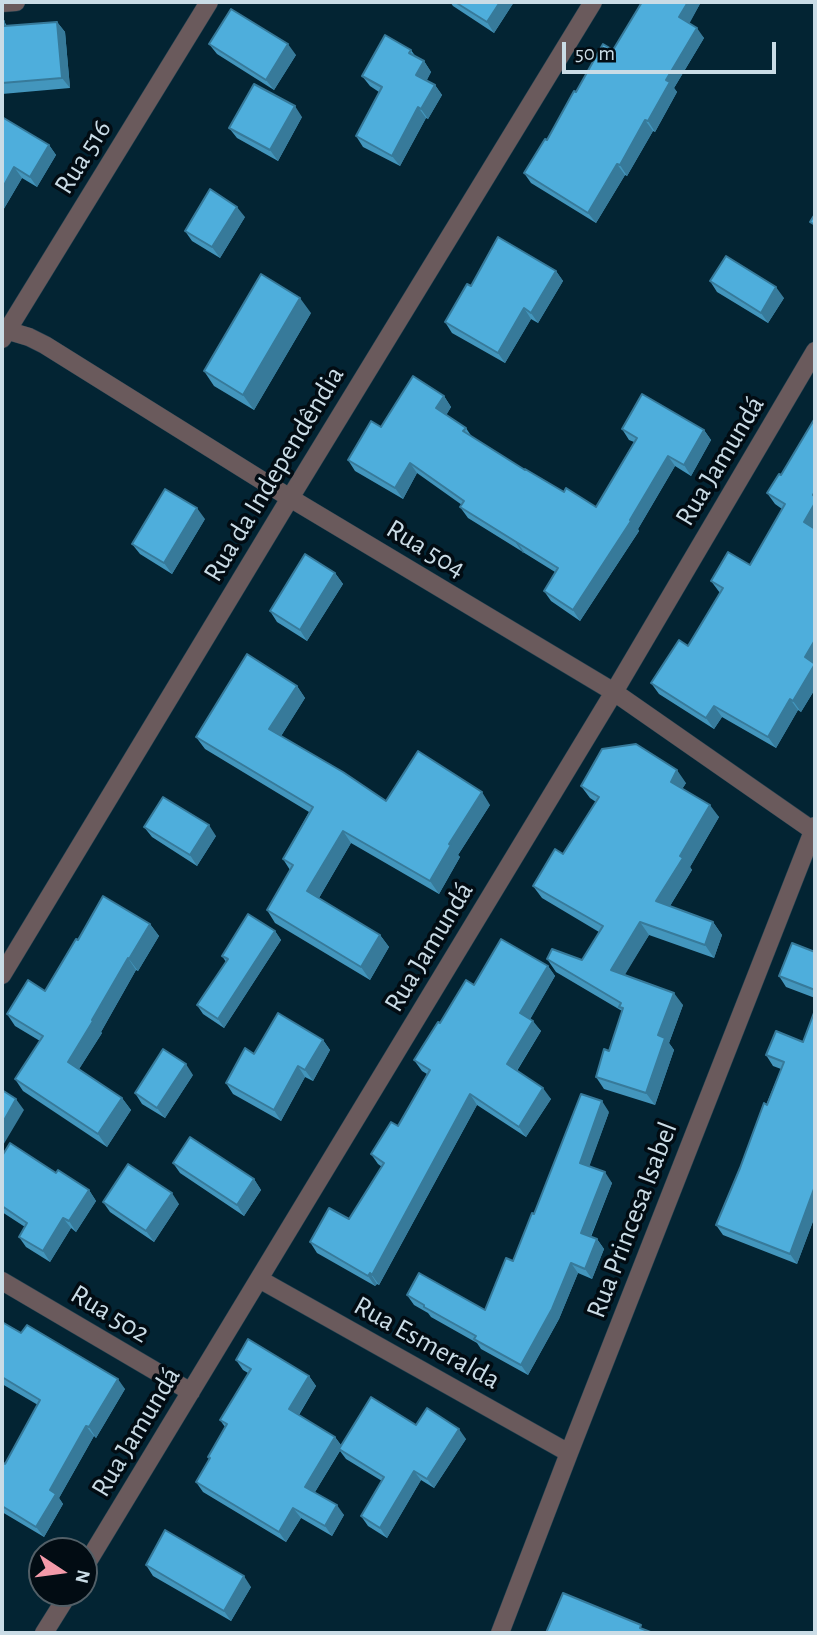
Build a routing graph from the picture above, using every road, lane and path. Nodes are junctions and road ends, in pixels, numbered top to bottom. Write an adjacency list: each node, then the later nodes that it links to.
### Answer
1 (16, 2): 4 (street)
2 (209, 2): 5 (street, Rua 516)
3 (593, 2): 7 (street, Rua da Independêndia)
4 (2, 3)
5 (4, 333): 7 (street, Rua 504)
6 (815, 351): 8 (street, Rua Jamundá)
7 (290, 498): 8 (street, Rua 504); 10 (street, Rua da Independêndia)
8 (614, 692): 9 (street, Rua 504); 11 (street, Rua Jamundá)
9 (815, 830): 14 (street, Rua Princesa Isabel)
10 (2, 975)
11 (259, 1279): 13 (street, Rua Jamundá); 14 (street, Rua Esmeralda)
12 (2, 1281): 13 (street, Rua 502)
13 (191, 1392): 15 (street, Rua Jamundá)
14 (569, 1453): 18 (street, Rua Princesa Isabel)
15 (98, 1545)
16 (60, 1607): 17 (street)
17 (44, 1633)
18 (500, 1633)

